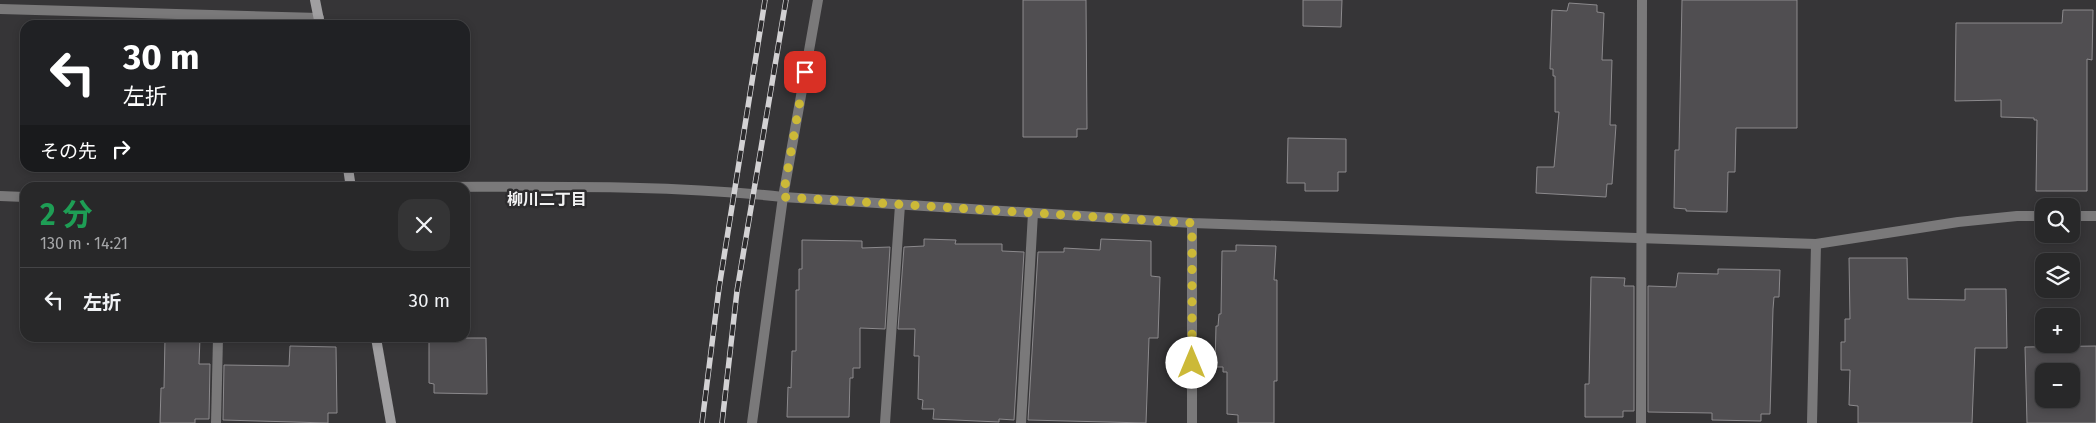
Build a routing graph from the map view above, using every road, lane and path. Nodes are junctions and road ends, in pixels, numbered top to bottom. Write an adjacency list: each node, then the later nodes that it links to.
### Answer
1 (315, 0): 6 (street)
2 (818, 0): 10 (street)
3 (1642, 0): 17 (street)
4 (0, 9): 5 (street)
5 (293, 20)
6 (320, 20)
7 (470, 187): 10 (street)
8 (0, 196): 9 (street)
9 (20, 197)
10 (783, 197): 11 (street); 23 (street)
11 (900, 205): 12 (street); 24 (street)
12 (1034, 213): 16 (street); 25 (street)
13 (2035, 216): 18 (street)
14 (2080, 216): 15 (street)
15 (2096, 216)
16 (1192, 223): 17 (street); 26 (street)
17 (1642, 238): 18 (street); 27 (street)
18 (1816, 244): 28 (street)
19 (218, 342): 21 (street)
20 (377, 342): 22 (street)
21 (216, 423)
22 (391, 423)
23 (752, 423)
24 (885, 423)
25 (1021, 423)
26 (1192, 423)
27 (1641, 423)
28 (1812, 423)

